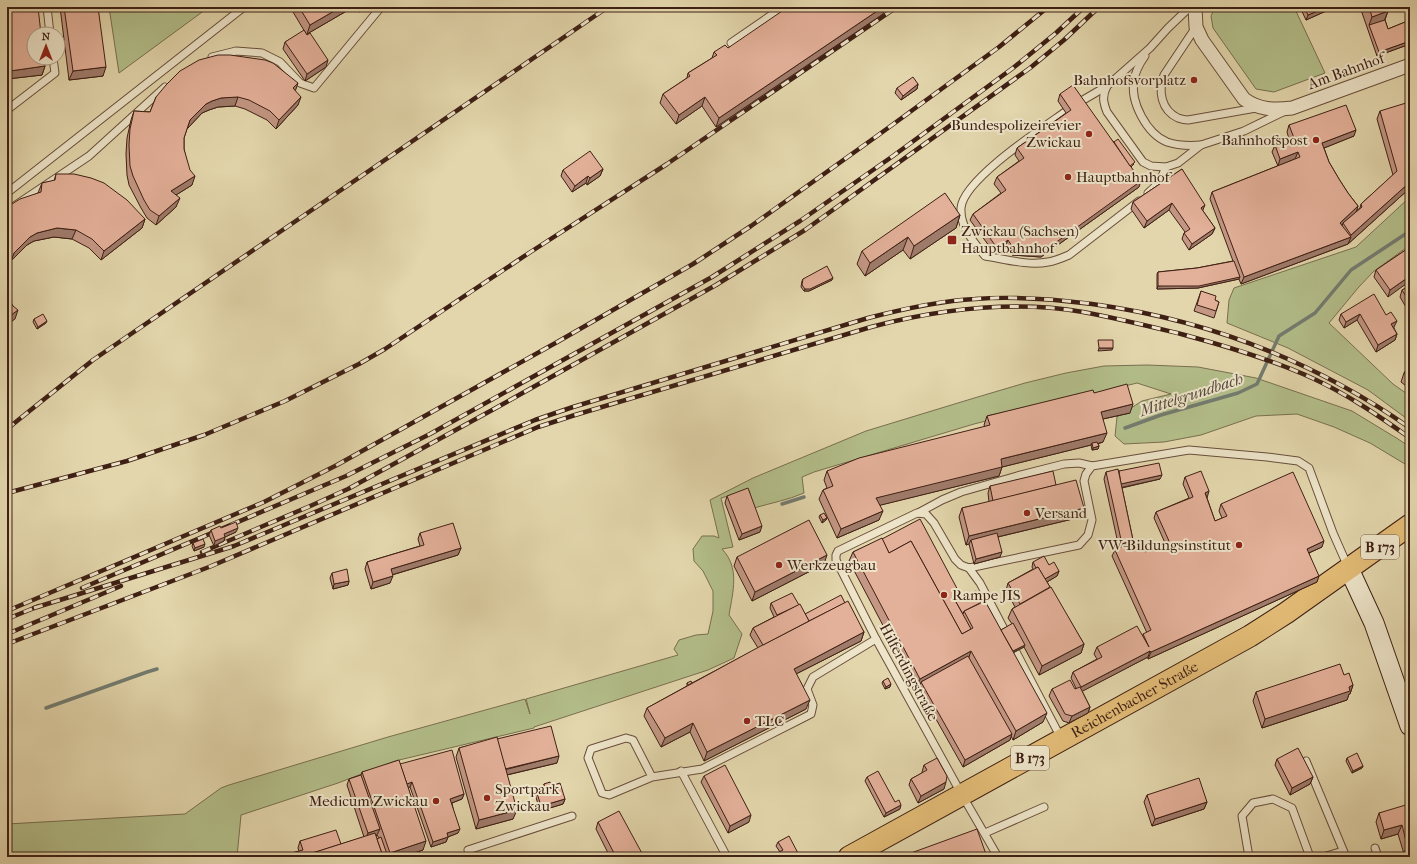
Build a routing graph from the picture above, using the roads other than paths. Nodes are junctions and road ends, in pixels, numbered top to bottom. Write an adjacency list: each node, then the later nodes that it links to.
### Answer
1 (47, 7): 7 (lane)
2 (244, 7): 23 (lane)
3 (381, 7): 11 (lane)
4 (783, 7): 9 (lane)
5 (1190, 7): 10 (lane)
6 (1195, 7): 8 (street, Am Bahnhof)
7 (49, 26)
8 (1196, 27): 17 (street, Am Bahnhof); 17 (lane)
9 (731, 43)
10 (1150, 48): 15 (lane); 21 (lane)
11 (208, 58)
12 (1410, 65): 18 (street, Am Bahnhof)
13 (54, 66): 19 (lane)
14 (174, 80): 24 (lane)
15 (1107, 86): 16 (lane); 22 (lane)
16 (1078, 103)
17 (1260, 108): 18 (street, Am Bahnhof)
18 (1292, 108): 21 (lane, Am Bahnhof)
19 (7, 110)
20 (1065, 112): 22 (lane)
21 (1201, 146): 22 (lane, Am Bahnhof)
22 (1166, 167)
23 (7, 193)
24 (7, 211)
25 (1092, 466): 26 (lane); 28 (lane); 29 (lane)
26 (918, 513): 28 (lane); 30 (lane, Hilferdingstraße)
27 (1410, 525): 29 (main road, Reichenbacher Straße / B 173)
28 (969, 568): 32 (lane)
29 (1349, 569): 31 (main road); 32 (main road, Reichenbacher Straße / B 173)
30 (876, 639): 34 (lane); 36 (lane, Hilferdingstraße)
31 (1410, 726)
32 (1062, 740): 36 (main road, Reichenbacher Straße / B 173)
33 (1306, 761): 41 (lane)
34 (681, 771): 35 (lane); 43 (lane)
35 (652, 777): 35 (lane)
36 (962, 795): 39 (lane, Hilferdingstraße); 44 (main road, Reichenbacher Straße / B 173)
37 (1044, 807): 39 (lane)
38 (572, 816): 42 (lane)
39 (985, 833): 45 (lane, Hilferdingstraße)
40 (1375, 848): 49 (lane)
41 (1345, 854): 48 (lane)
42 (472, 857)
43 (727, 857)
44 (849, 857)
45 (998, 857)
46 (1249, 857): 47 (lane)
47 (1310, 857)
48 (1323, 857)
49 (1378, 857)

